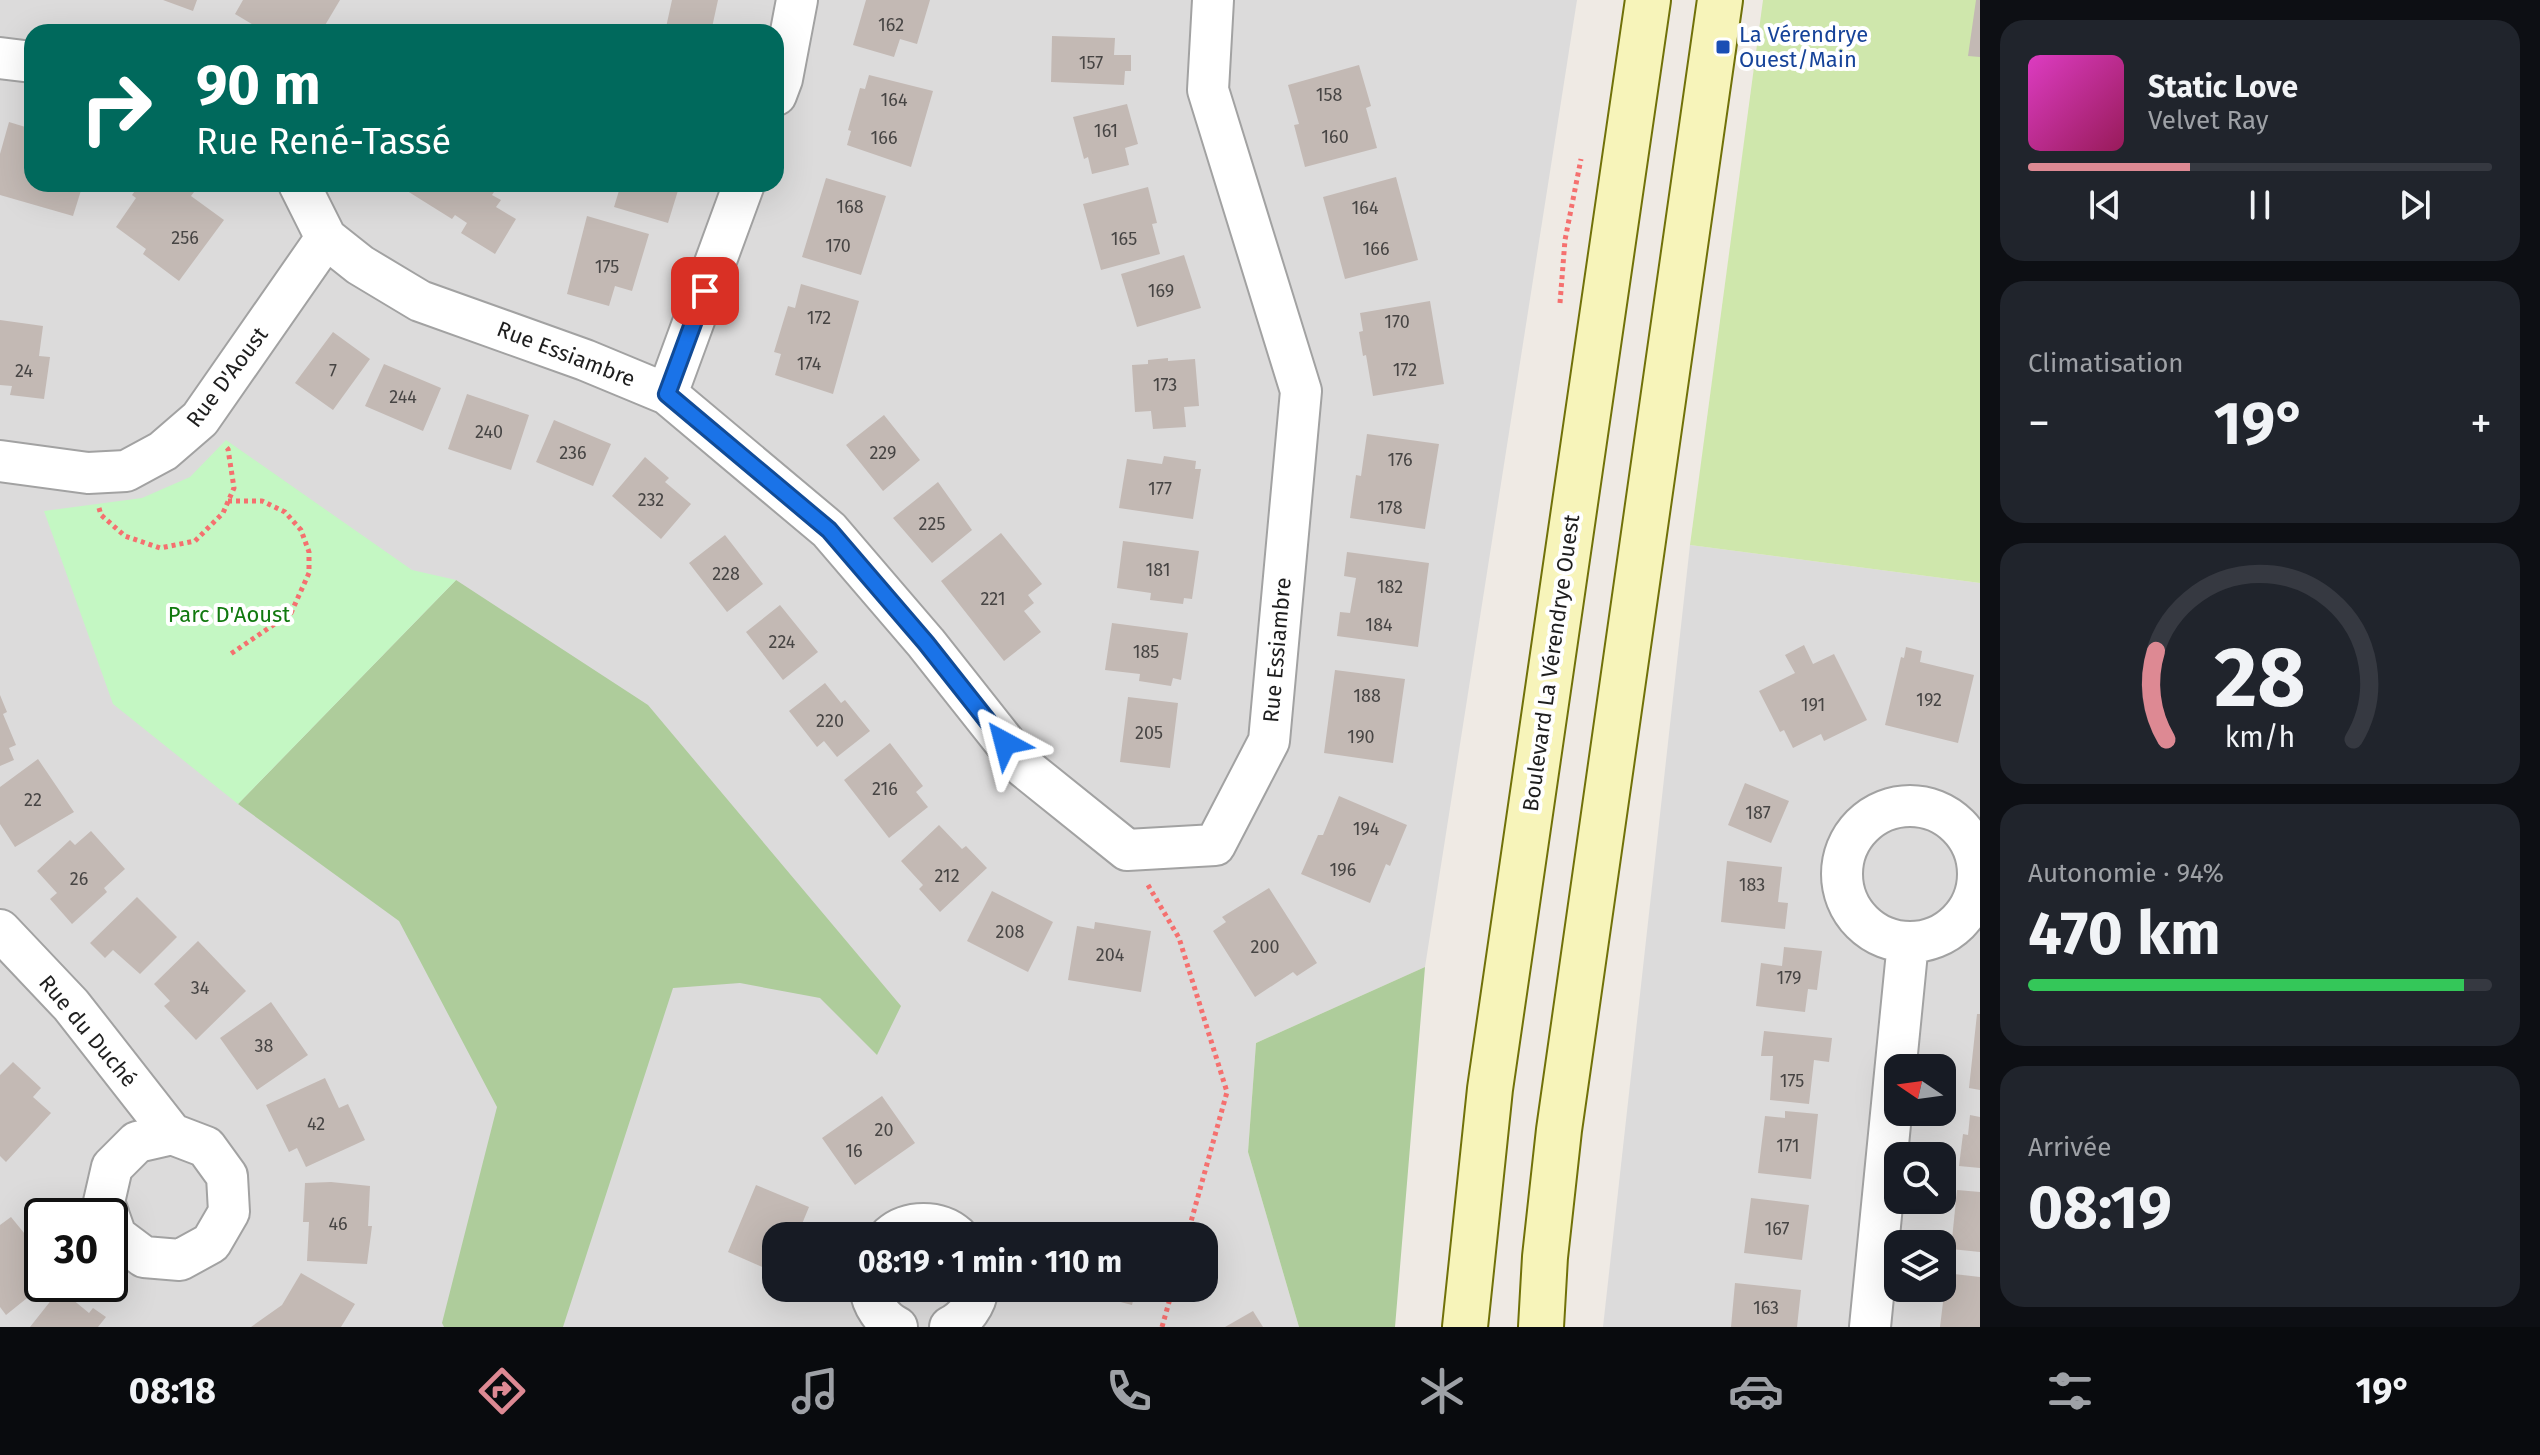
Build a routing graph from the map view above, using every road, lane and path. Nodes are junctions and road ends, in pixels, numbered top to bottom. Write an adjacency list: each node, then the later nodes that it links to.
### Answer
1 (797, 0): 7 (street)
2 (1213, 0): 17 (street, Rue Essiambre)
3 (1648, 0): 28 (main road, Boulevard La Vérendrye Ouest)
4 (1720, 0): 29 (main road)
5 (0, 58): 6 (street)
6 (24, 61)
7 (784, 68)
8 (303, 192): 10 (street, Rue Essiambre)
9 (741, 192): 11 (street)
10 (326, 238): 11 (street, Rue Essiambre); 12 (street, Rue D'Aoust)
11 (667, 394): 17 (street, Rue Essiambre)
12 (200, 419): 14 (street, Rue D'Aoust); 15 (path)
13 (0, 461): 14 (street, Rue D'Aoust)
14 (88, 473): 15 (path)
15 (228, 501): 16 (path)
16 (229, 655)
17 (1127, 850): 22 (path)
18 (0, 930): 20 (street, Rue du Duché)
19 (1908, 942): 30 (street)
20 (172, 1134): 21 (street, Rue du Duché); 23 (street, Rue du Duché)
21 (105, 1198)
22 (1191, 1222)
23 (128, 1245)
24 (873, 1302): 26 (street)
25 (1169, 1302): 27 (path)
26 (897, 1327)
27 (1162, 1327)
28 (1465, 1327)
29 (1541, 1327)
30 (1870, 1327)

